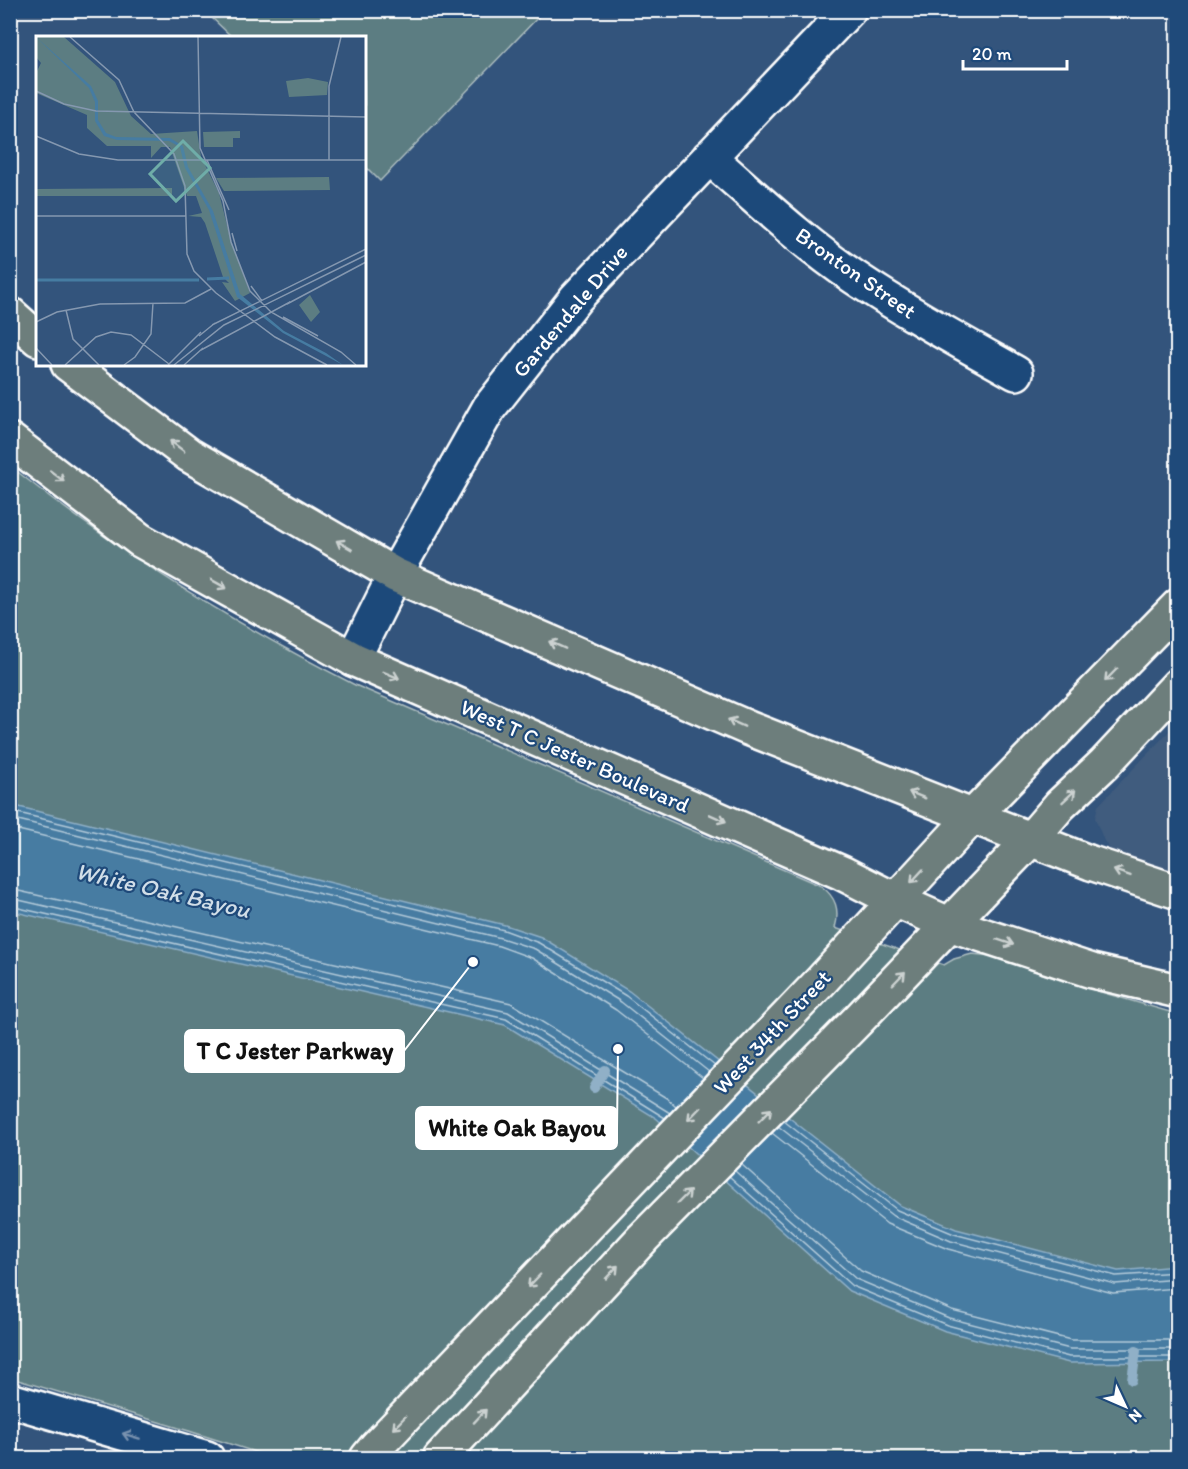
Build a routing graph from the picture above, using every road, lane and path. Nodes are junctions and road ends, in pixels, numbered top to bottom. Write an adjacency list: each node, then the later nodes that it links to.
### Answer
1 (849, 10): 2 (street, Gardendale Drive)
2 (709, 157): 6 (street, Bronton Street); 8 (street, Gardendale Drive)
3 (10, 314): 4 (main road)
4 (36, 337)
5 (71, 366): 8 (main road, one-way to 5)
6 (1016, 373)
7 (10, 440): 10 (main road, West T C Jester Boulevard, one-way to 10)
8 (395, 575): 10 (street, Gardendale Drive); 12 (main road, one-way to 8)
9 (1178, 606): 12 (main road, West 34th Street, one-way to 12)
10 (353, 659): 15 (main road, West T C Jester Boulevard, one-way to 15)
11 (1178, 685): 13 (main road, one-way to 11)
12 (972, 817): 13 (main road); 15 (main road, West 34th Street, one-way to 15)
13 (1030, 840): 14 (main road, one-way to 13); 16 (main road)
14 (1178, 892)
15 (895, 900): 16 (main road, West T C Jester Boulevard); 20 (main road, West 34th Street, one-way to 20)
16 (949, 924): 17 (main road, West T C Jester Boulevard, one-way to 17); 21 (main road, one-way to 16)
17 (1178, 991)
18 (10, 1400): 19 (street, one-way to 18)
19 (207, 1458)
20 (367, 1458)
21 (440, 1458)

